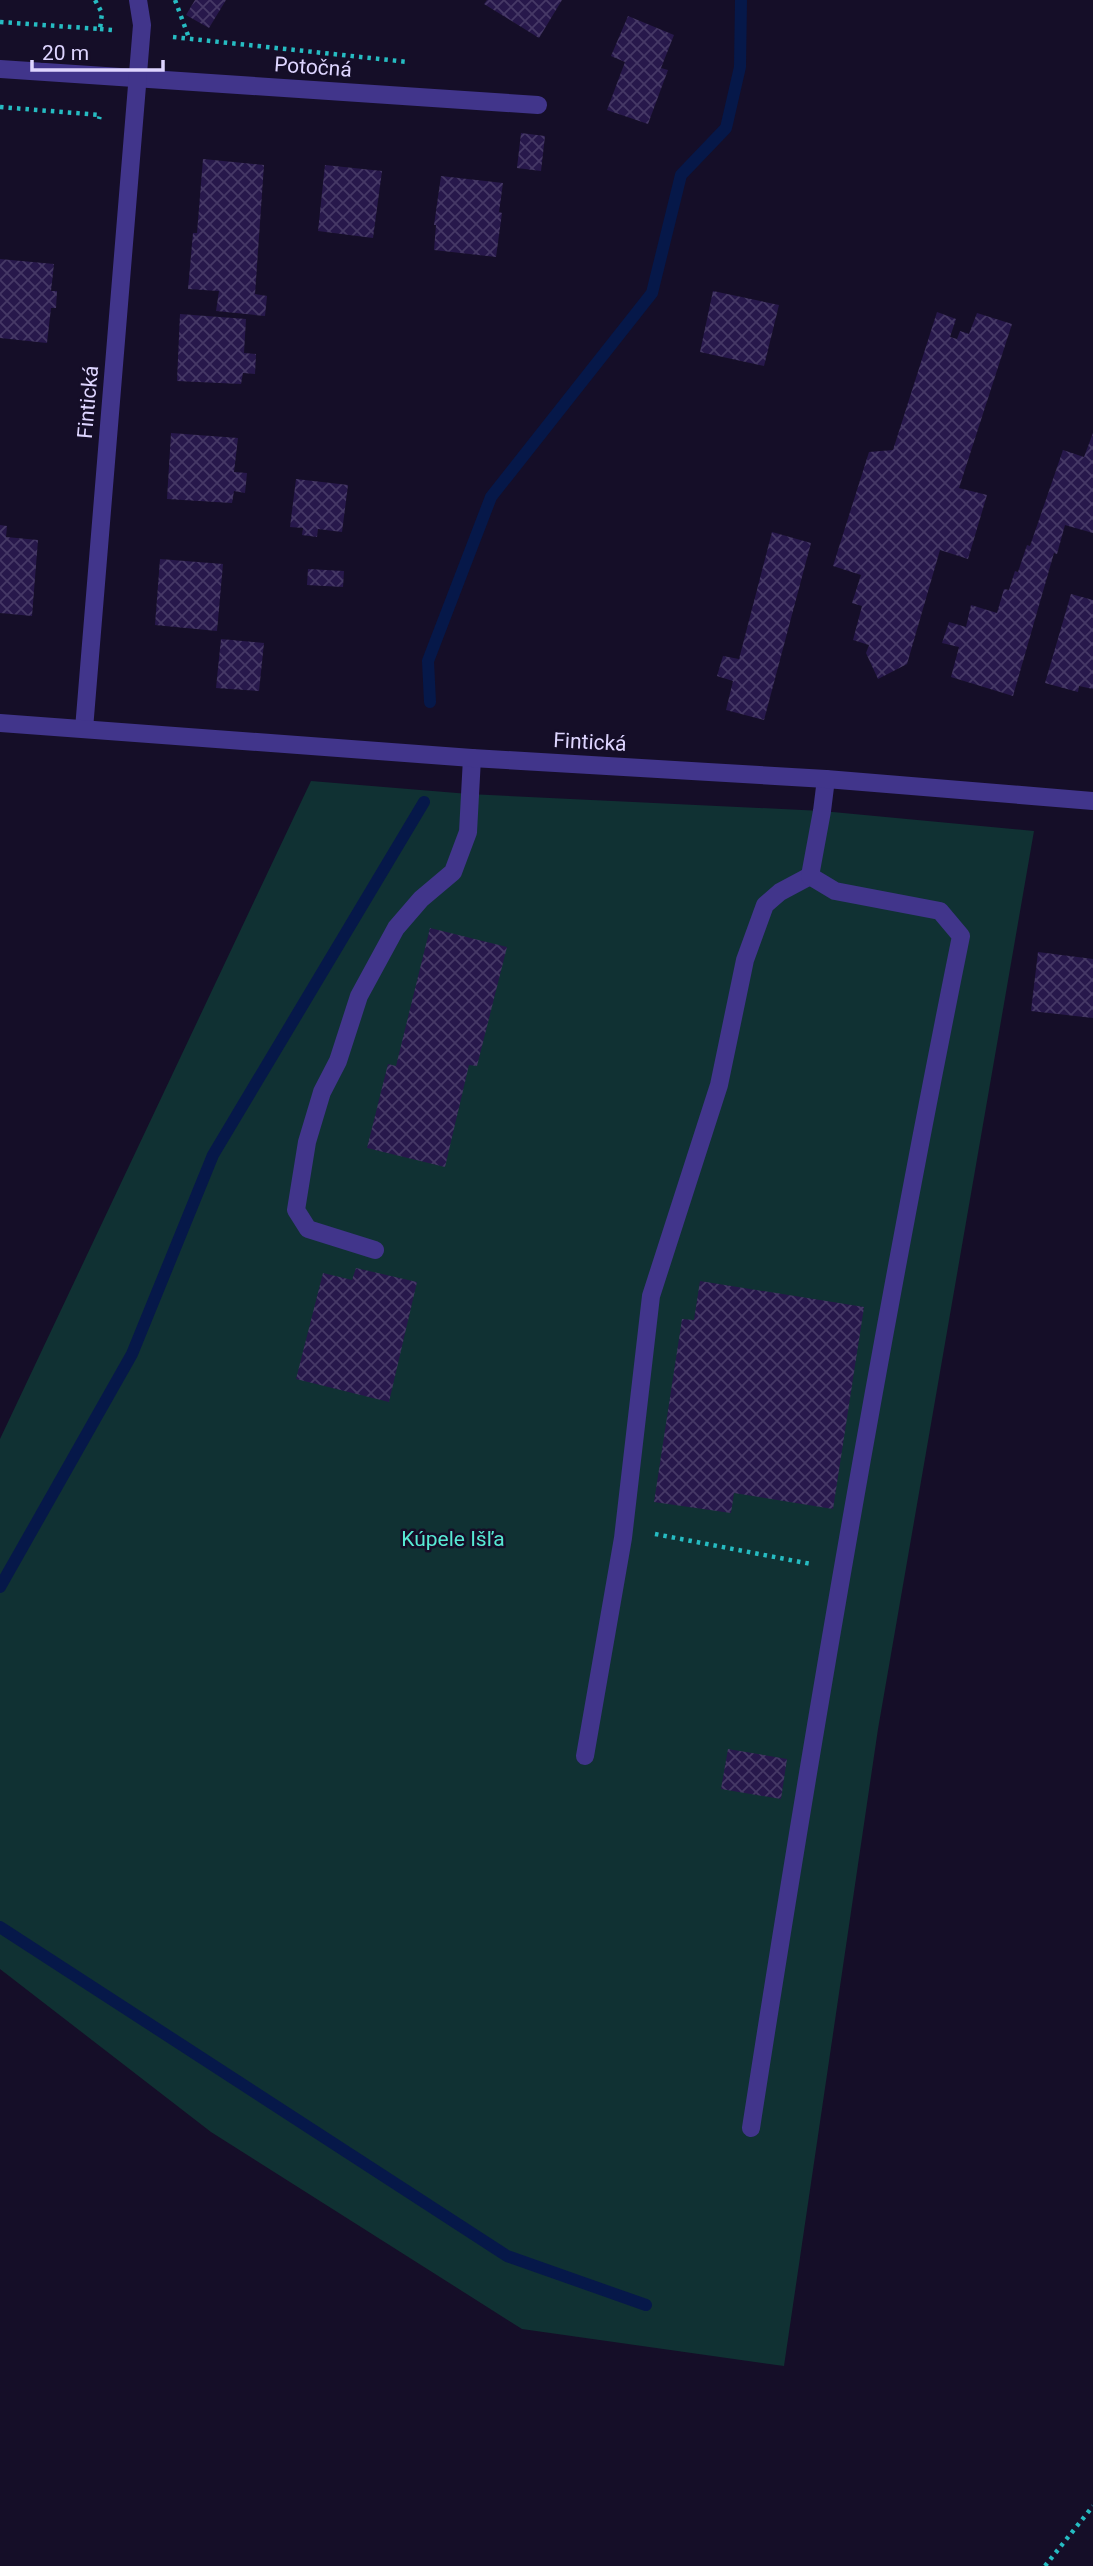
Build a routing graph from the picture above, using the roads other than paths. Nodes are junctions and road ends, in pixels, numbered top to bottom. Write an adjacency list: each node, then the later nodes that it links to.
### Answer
1 (138, 0): 3 (street, Fintická)
2 (0, 69): 3 (street, Potočná)
3 (137, 78): 4 (street, Potočná); 6 (street, Fintická)
4 (538, 105)
5 (0, 723): 6 (street, Fintická)
6 (84, 729): 7 (street, Fintická)
7 (472, 758): 8 (street, Fintická); 11 (street)
8 (826, 779): 9 (street, Fintická); 10 (street)
9 (1093, 801)
10 (810, 876): 12 (street); 13 (street)
11 (375, 1250)
12 (585, 1756)
13 (751, 2128)

